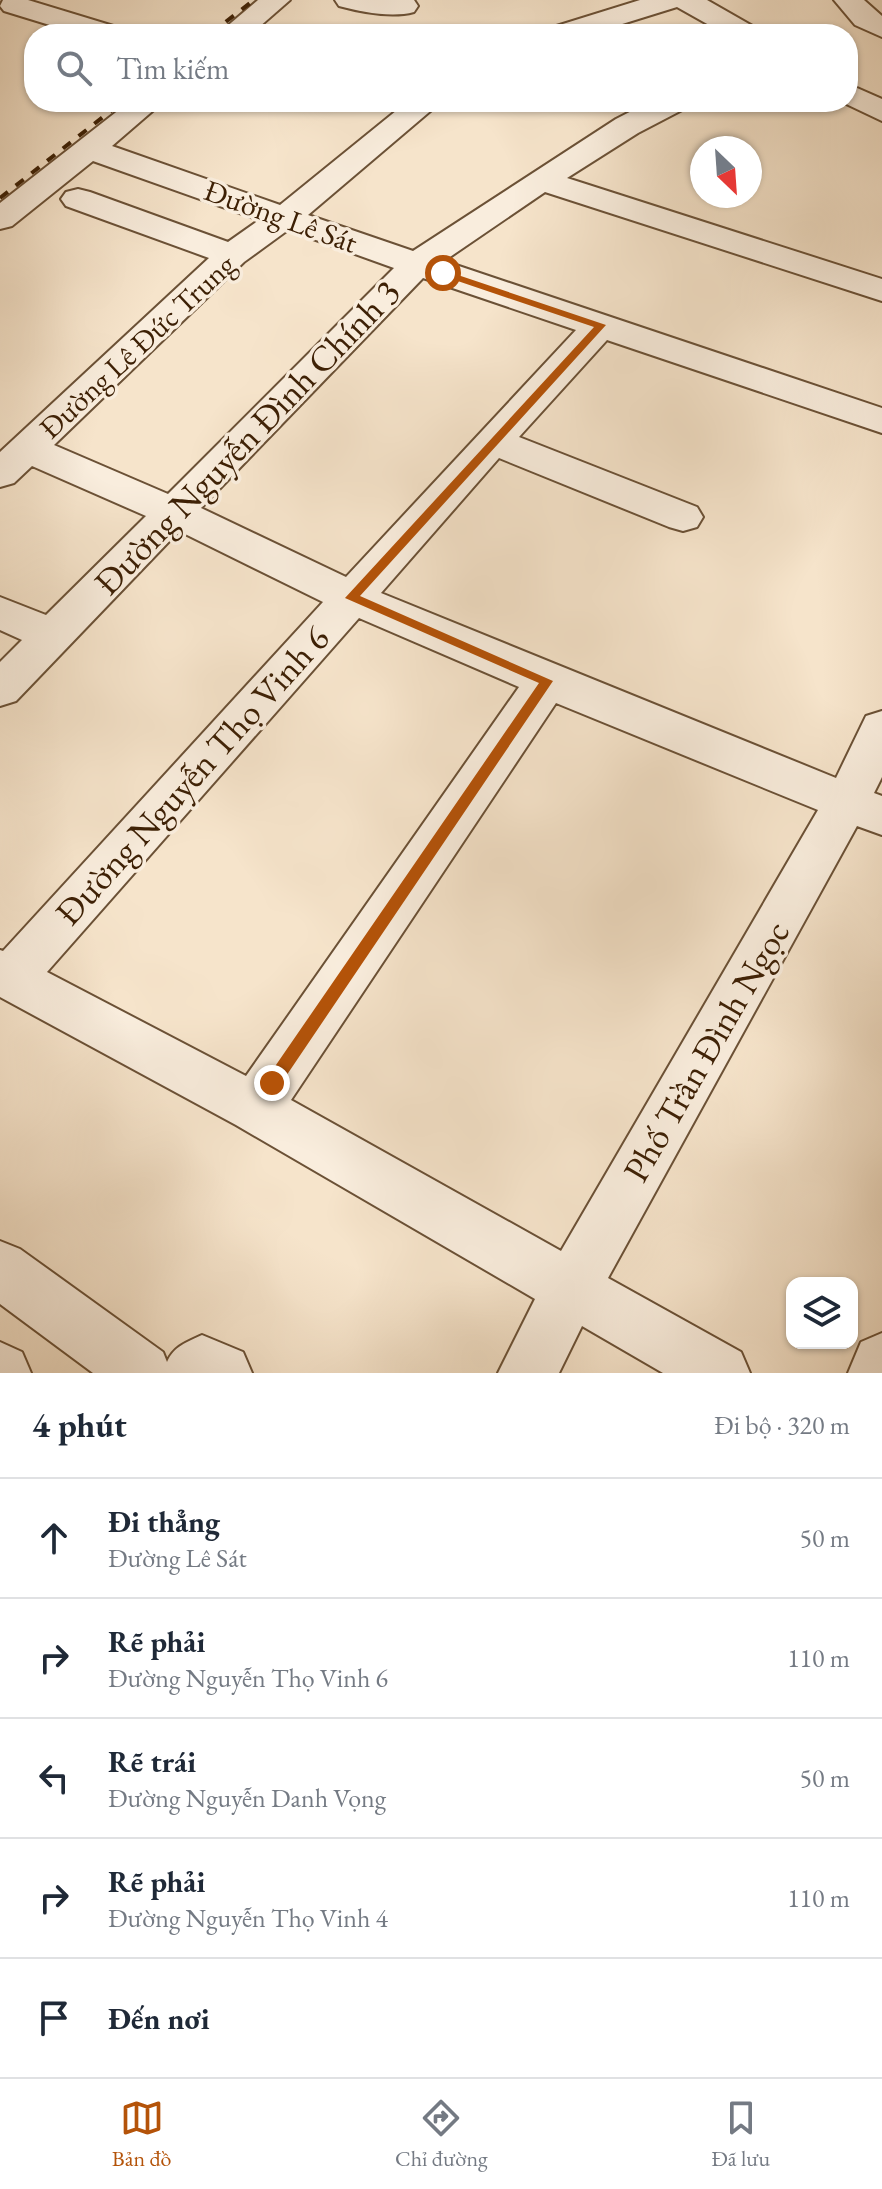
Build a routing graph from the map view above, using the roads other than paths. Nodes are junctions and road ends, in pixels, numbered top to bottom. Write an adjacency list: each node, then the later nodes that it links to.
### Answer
1 (276, 0): 8 (street)
2 (349, 0): 5 (street)
3 (670, 0): 9 (street)
4 (686, 0): 10 (street)
5 (404, 6)
6 (12, 7): 7 (street)
7 (74, 24)
8 (246, 24)
9 (592, 24)
10 (728, 24)
11 (858, 99): 15 (street)
12 (135, 112): 16 (street)
13 (414, 112): 19 (street, Đường Lê Đức Trung)
14 (656, 112): 17 (street, Đường Nguyễn Đình Chính 3)
15 (882, 112)
16 (89, 149): 19 (street, Đường Lê Sát); 20 (street)
17 (541, 180): 22 (street, Đường Nguyễn Đình Chính 3); 23 (street)
18 (78, 199): 21 (street)
19 (286, 216): 21 (street, Đường Lê Đức Trung); 22 (street, Đường Lê Sát)
20 (0, 219)
21 (232, 255): 27 (street, Đường Lê Đức Trung)
22 (417, 264): 24 (street, Đường Lê Sát); 28 (street, Đường Nguyễn Đình Chính 3)
23 (882, 290)
24 (601, 325): 25 (street, Đường Lê Sát); 26 (street, Đường Nguyễn Thọ Vinh 6)
25 (882, 421)
26 (493, 441): 29 (street); 30 (street, Đường Nguyễn Thọ Vinh 6)
27 (14, 461): 28 (street)
28 (174, 512): 30 (street); 32 (street, Đường Nguyễn Đình Chính 3)
29 (683, 517)
30 (352, 598): 33 (street); 37 (street, Đường Nguyễn Thọ Vinh 6)
31 (0, 612): 32 (street)
32 (52, 636): 34 (street, Đường Nguyễn Đình Chính 3)
33 (547, 681): 36 (street); 38 (street)
34 (0, 689)
35 (882, 728): 36 (street, Phố Trần Đình Ngọc)
36 (865, 809): 40 (street, Phố Trần Đình Ngọc)
37 (5, 975): 38 (street)
38 (255, 1108): 40 (street)
39 (0, 1269): 42 (street)
40 (570, 1290): 45 (street, Phố Trần Đình Ngọc); 46 (street)
41 (882, 1363): 47 (street)
42 (142, 1373)
43 (192, 1373): 44 (street)
44 (222, 1373)
45 (528, 1373)
46 (720, 1373)
47 (878, 1373)

